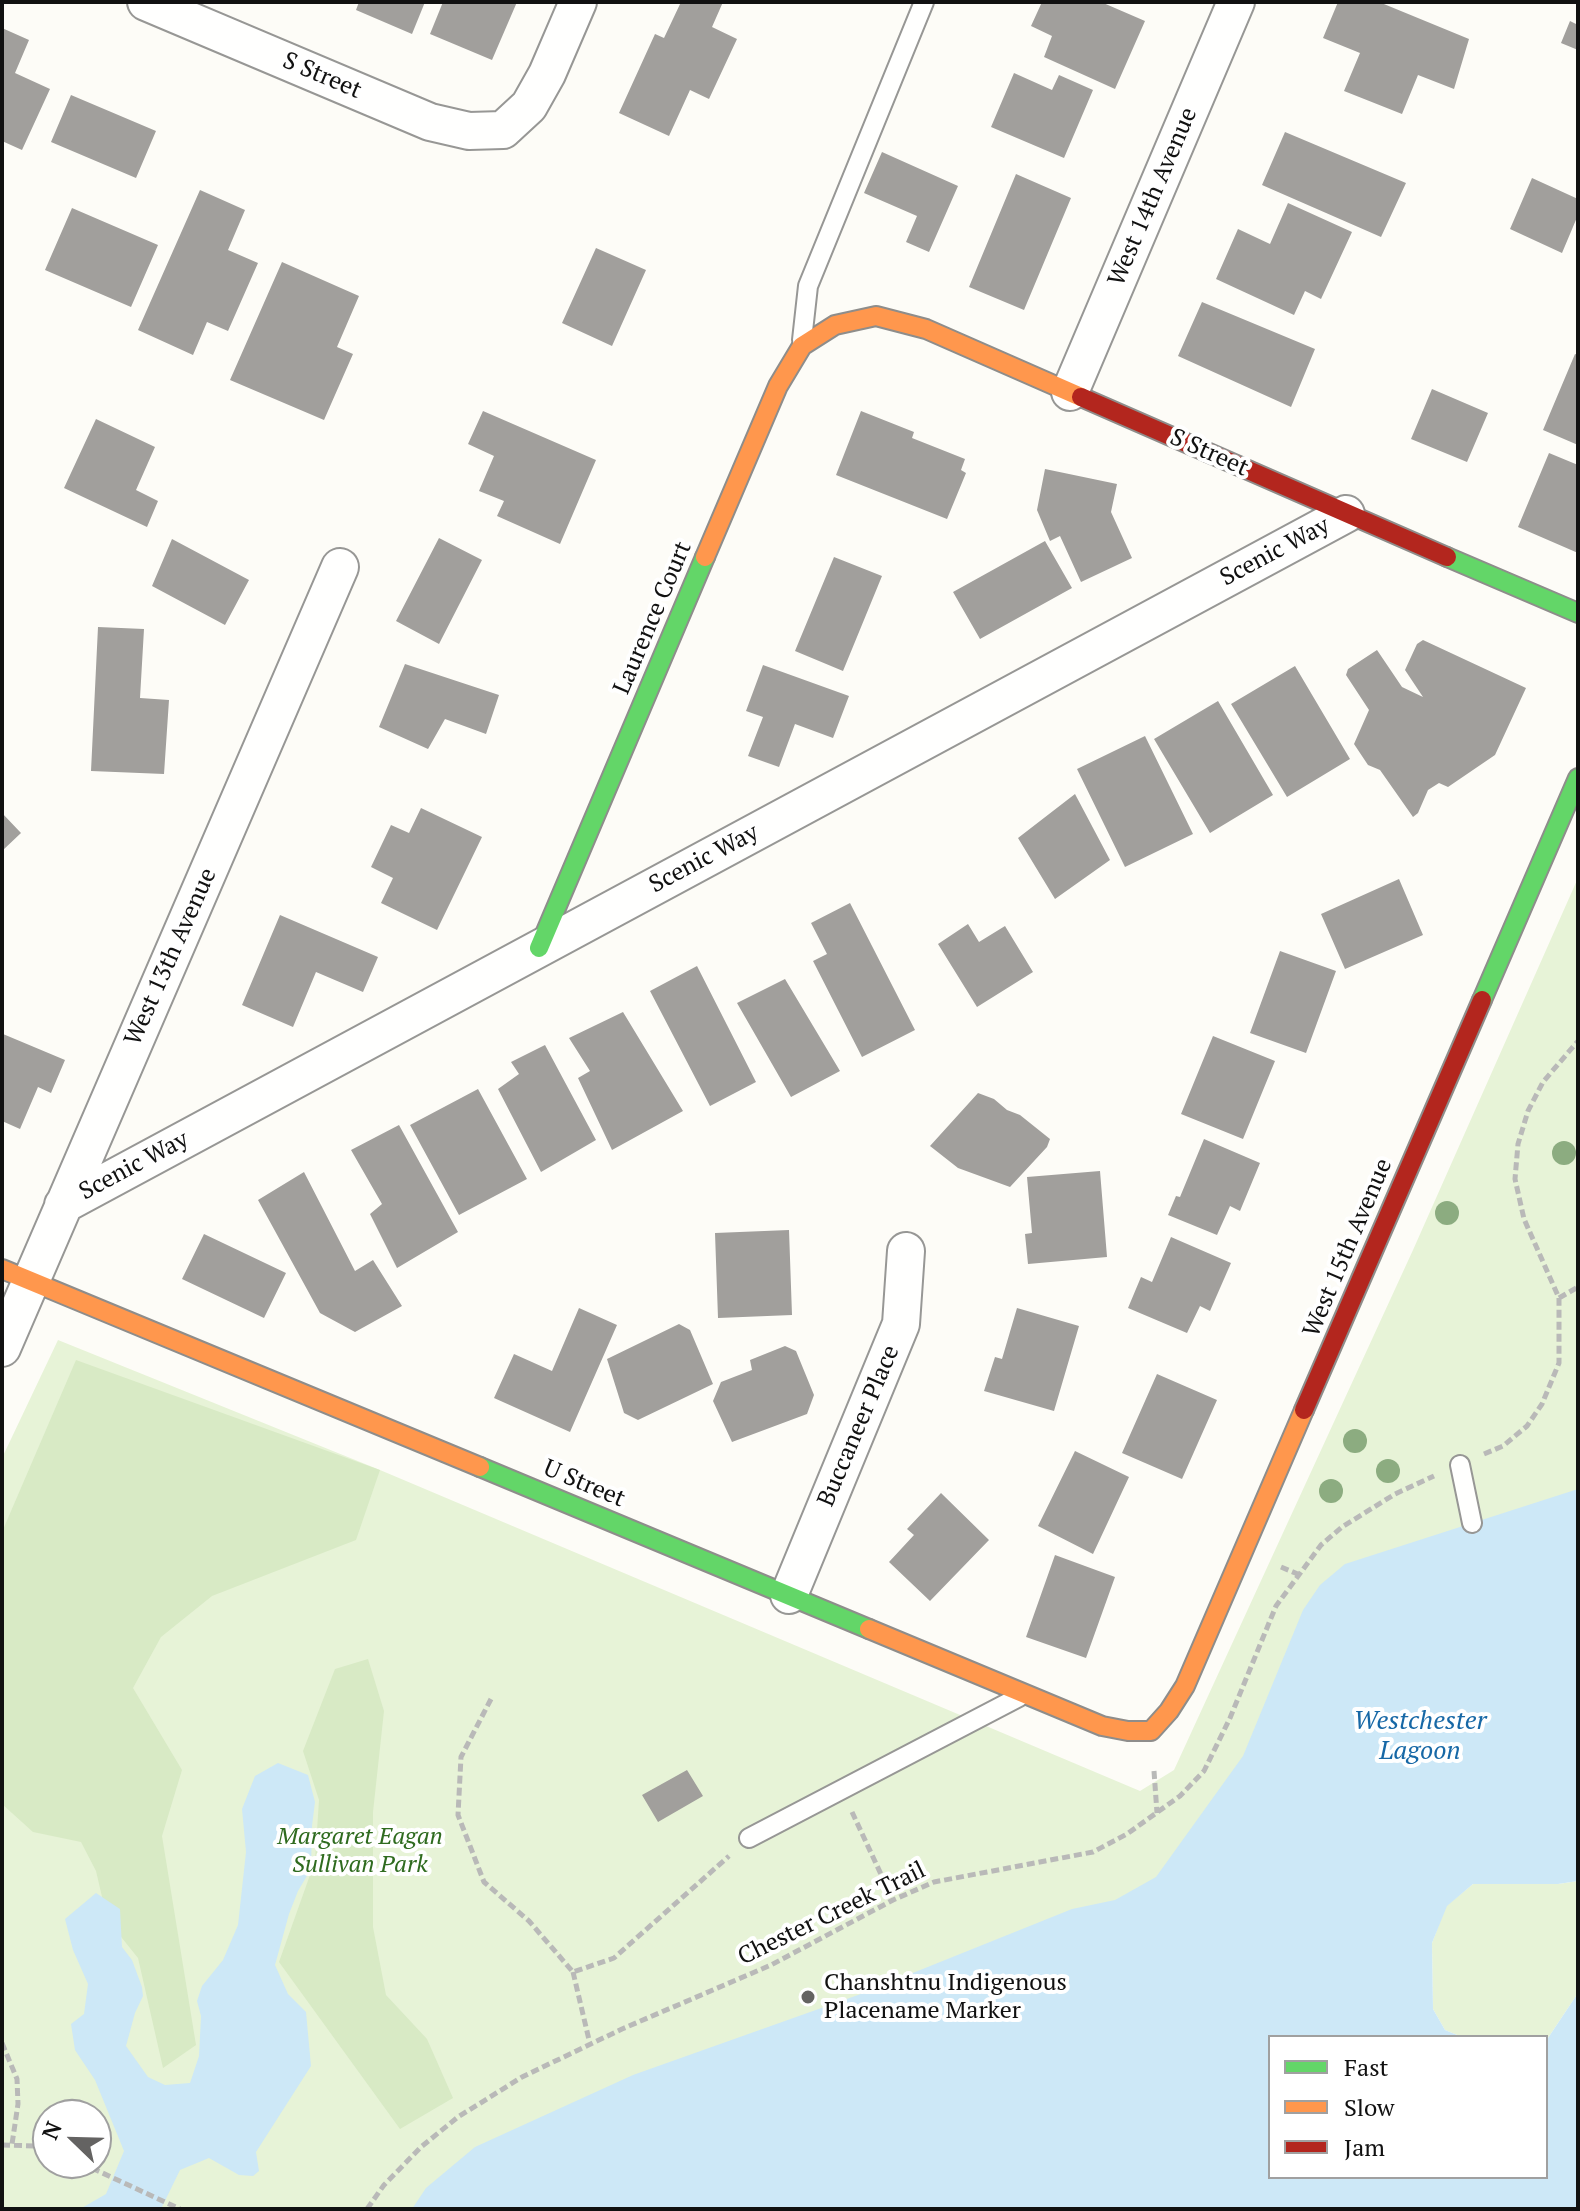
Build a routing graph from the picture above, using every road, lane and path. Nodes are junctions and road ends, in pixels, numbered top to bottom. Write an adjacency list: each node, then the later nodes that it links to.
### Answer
1 (146, 2): 2 (street, S Street)
2 (578, 2)
3 (924, 2): 6 (lane)
4 (1236, 2): 7 (street, West 14th Avenue)
5 (835, 325): 6 (street, Laurence Court); 7 (street, S Street)
6 (802, 346): 12 (street, Laurence Court)
7 (1070, 392): 8 (street, S Street)
8 (1346, 514): 10 (street, S Street); 12 (street, Scenic Way)
9 (340, 567): 14 (street, West 13th Avenue)
10 (1578, 613)
11 (1578, 778): 25 (street, West 15th Avenue)
12 (539, 948): 14 (street, Scenic Way)
13 (1578, 1041): 18 (path, Chester Creek Trail)
14 (63, 1205): 16 (street, West 13th Avenue)
15 (906, 1251): 22 (street, Buccaneer Place)
16 (16, 1274): 19 (street, West 13th Avenue); 22 (street, U Street)
17 (1578, 1287): 18 (path)
18 (1559, 1298): 20 (path, Chester Creek Trail)
19 (2, 1348)
20 (1460, 1465): 21 (lane); 28 (path, Chester Creek Trail)
21 (1472, 1523)
22 (789, 1595): 23 (street, U Street)
23 (1025, 1694): 25 (street, U Street); 26 (lane)
24 (491, 1699): 29 (path)
25 (1151, 1731)
26 (842, 1790): 27 (lane); 28 (path)
27 (749, 1838): 29 (path)
28 (893, 1900): 31 (path, Chester Creek Trail)
29 (573, 1972): 31 (path)
30 (2, 2043): 32 (path)
31 (590, 2044): 37 (path, Chester Creek Trail)
32 (12, 2144): 33 (path); 34 (path)
33 (2, 2145)
34 (32, 2146)
35 (112, 2177): 36 (path)
36 (180, 2209)
37 (367, 2209)

